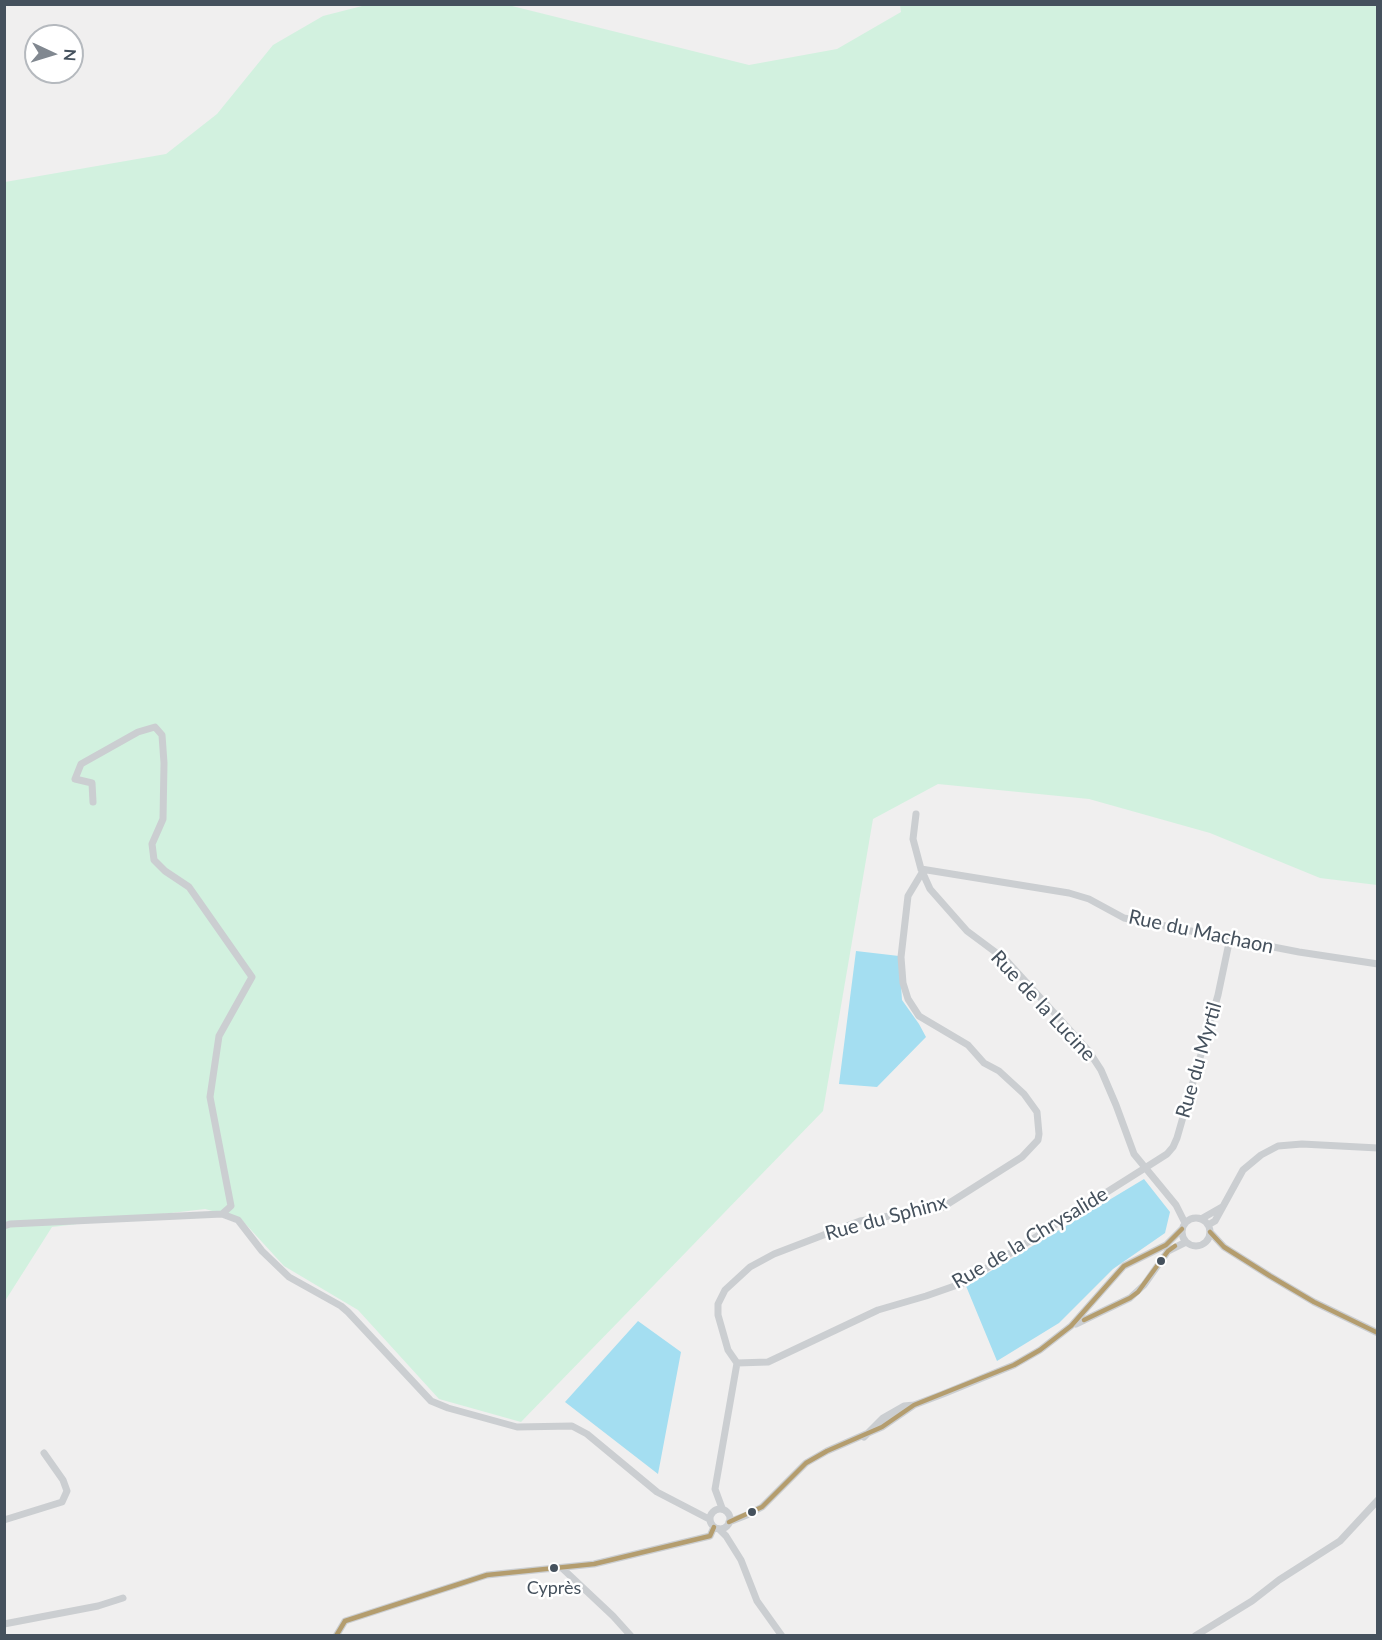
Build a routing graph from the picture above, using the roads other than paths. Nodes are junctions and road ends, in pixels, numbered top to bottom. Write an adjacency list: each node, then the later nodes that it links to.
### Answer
1 (93, 802): 10 (street)
2 (916, 814): 3 (street, Rue de la Lucine)
3 (922, 870): 4 (street, Rue du Machaon); 7 (street, Rue de la Lucine); 20 (street, Rue du Sphinx)
4 (1230, 938): 5 (street, Rue du Machaon); 7 (street, Rue du Myrtil)
5 (1377, 964)
6 (1377, 1148): 9 (street)
7 (1144, 1168): 8 (street, Rue de la Lucine); 20 (street, Rue de la Chrysalide)
8 (1176, 1205): 11 (street, Rue de la Lucine); 13 (street, Rue de la Lucine)
9 (1224, 1206): 11 (street); 14 (street)
10 (222, 1214): 12 (street); 25 (street)
11 (1198, 1218): 13 (street); 14 (street)
12 (4, 1226)
13 (1184, 1226): 15 (street); 18 (street)
14 (1209, 1228): 16 (street); 17 (street)
15 (1186, 1242): 16 (street); 18 (street)
16 (1204, 1243): 17 (street)
17 (1224, 1246): 19 (street)
18 (1071, 1326): 26 (street)
19 (1377, 1333)
20 (737, 1363): 22 (street)
21 (44, 1453): 27 (street)
22 (717, 1498): 24 (street); 25 (street)
23 (1377, 1500): 37 (street)
24 (725, 1511): 25 (street); 26 (street); 28 (street)
25 (711, 1514): 29 (street)
26 (747, 1515): 28 (street)
27 (4, 1520)
28 (728, 1524): 29 (street); 30 (street)
29 (717, 1528): 30 (street); 31 (street)
30 (726, 1536): 36 (street)
31 (563, 1569): 34 (street); 35 (street)
32 (123, 1598): 33 (street)
33 (4, 1624)
34 (336, 1635)
35 (631, 1635)
36 (782, 1635)
37 (1195, 1635)

